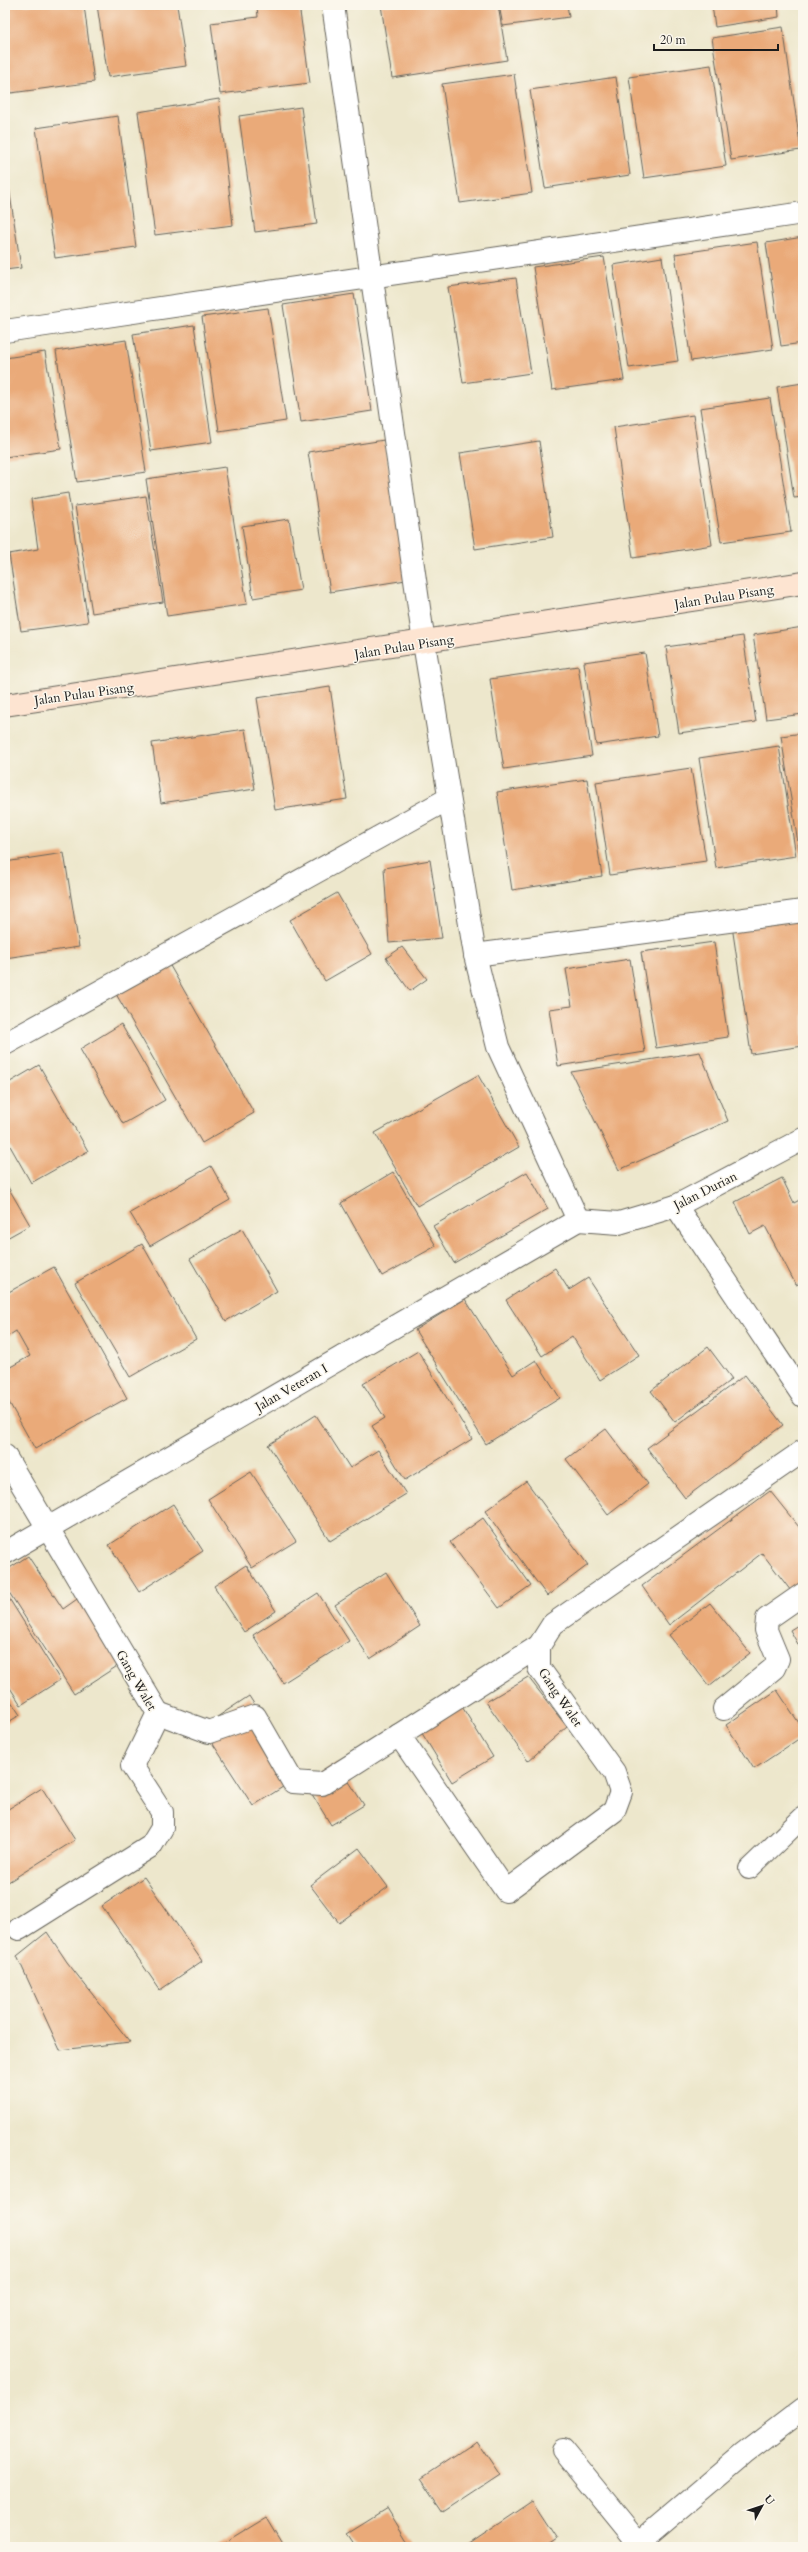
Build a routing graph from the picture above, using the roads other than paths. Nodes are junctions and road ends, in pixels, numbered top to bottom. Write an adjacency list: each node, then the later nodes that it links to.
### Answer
1 (333, 5): 3 (street)
2 (803, 213): 3 (street)
3 (374, 277): 4 (street); 6 (street)
4 (5, 331)
5 (803, 584): 6 (street, Jalan Pulau Pisang)
6 (424, 643): 7 (street, Jalan Pulau Pisang); 8 (street)
7 (5, 705)
8 (448, 799): 10 (street); 11 (street)
9 (803, 911): 10 (street)
10 (475, 956): 14 (street)
11 (9, 1040)
12 (803, 1139): 13 (street, Jalan Durian)
13 (676, 1206): 14 (street, Jalan Durian); 15 (street)
14 (578, 1220): 18 (street, Jalan Veteran I)
15 (803, 1396)
16 (803, 1451): 21 (street)
17 (5, 1456): 18 (street, Gang Walet)
18 (48, 1528): 19 (street, Jalan Veteran I); 23 (street, Gang Walet)
19 (5, 1553)
20 (803, 1594): 22 (street)
21 (538, 1646): 24 (street); 24 (street, Gang Walet)
22 (724, 1709)
23 (158, 1713): 24 (street); 27 (street, Gang Walet)
24 (399, 1735)
25 (803, 1817): 26 (lane)
26 (749, 1869)
27 (19, 1929)
28 (803, 2409): 30 (street)
29 (563, 2450): 30 (street)
30 (640, 2545)

